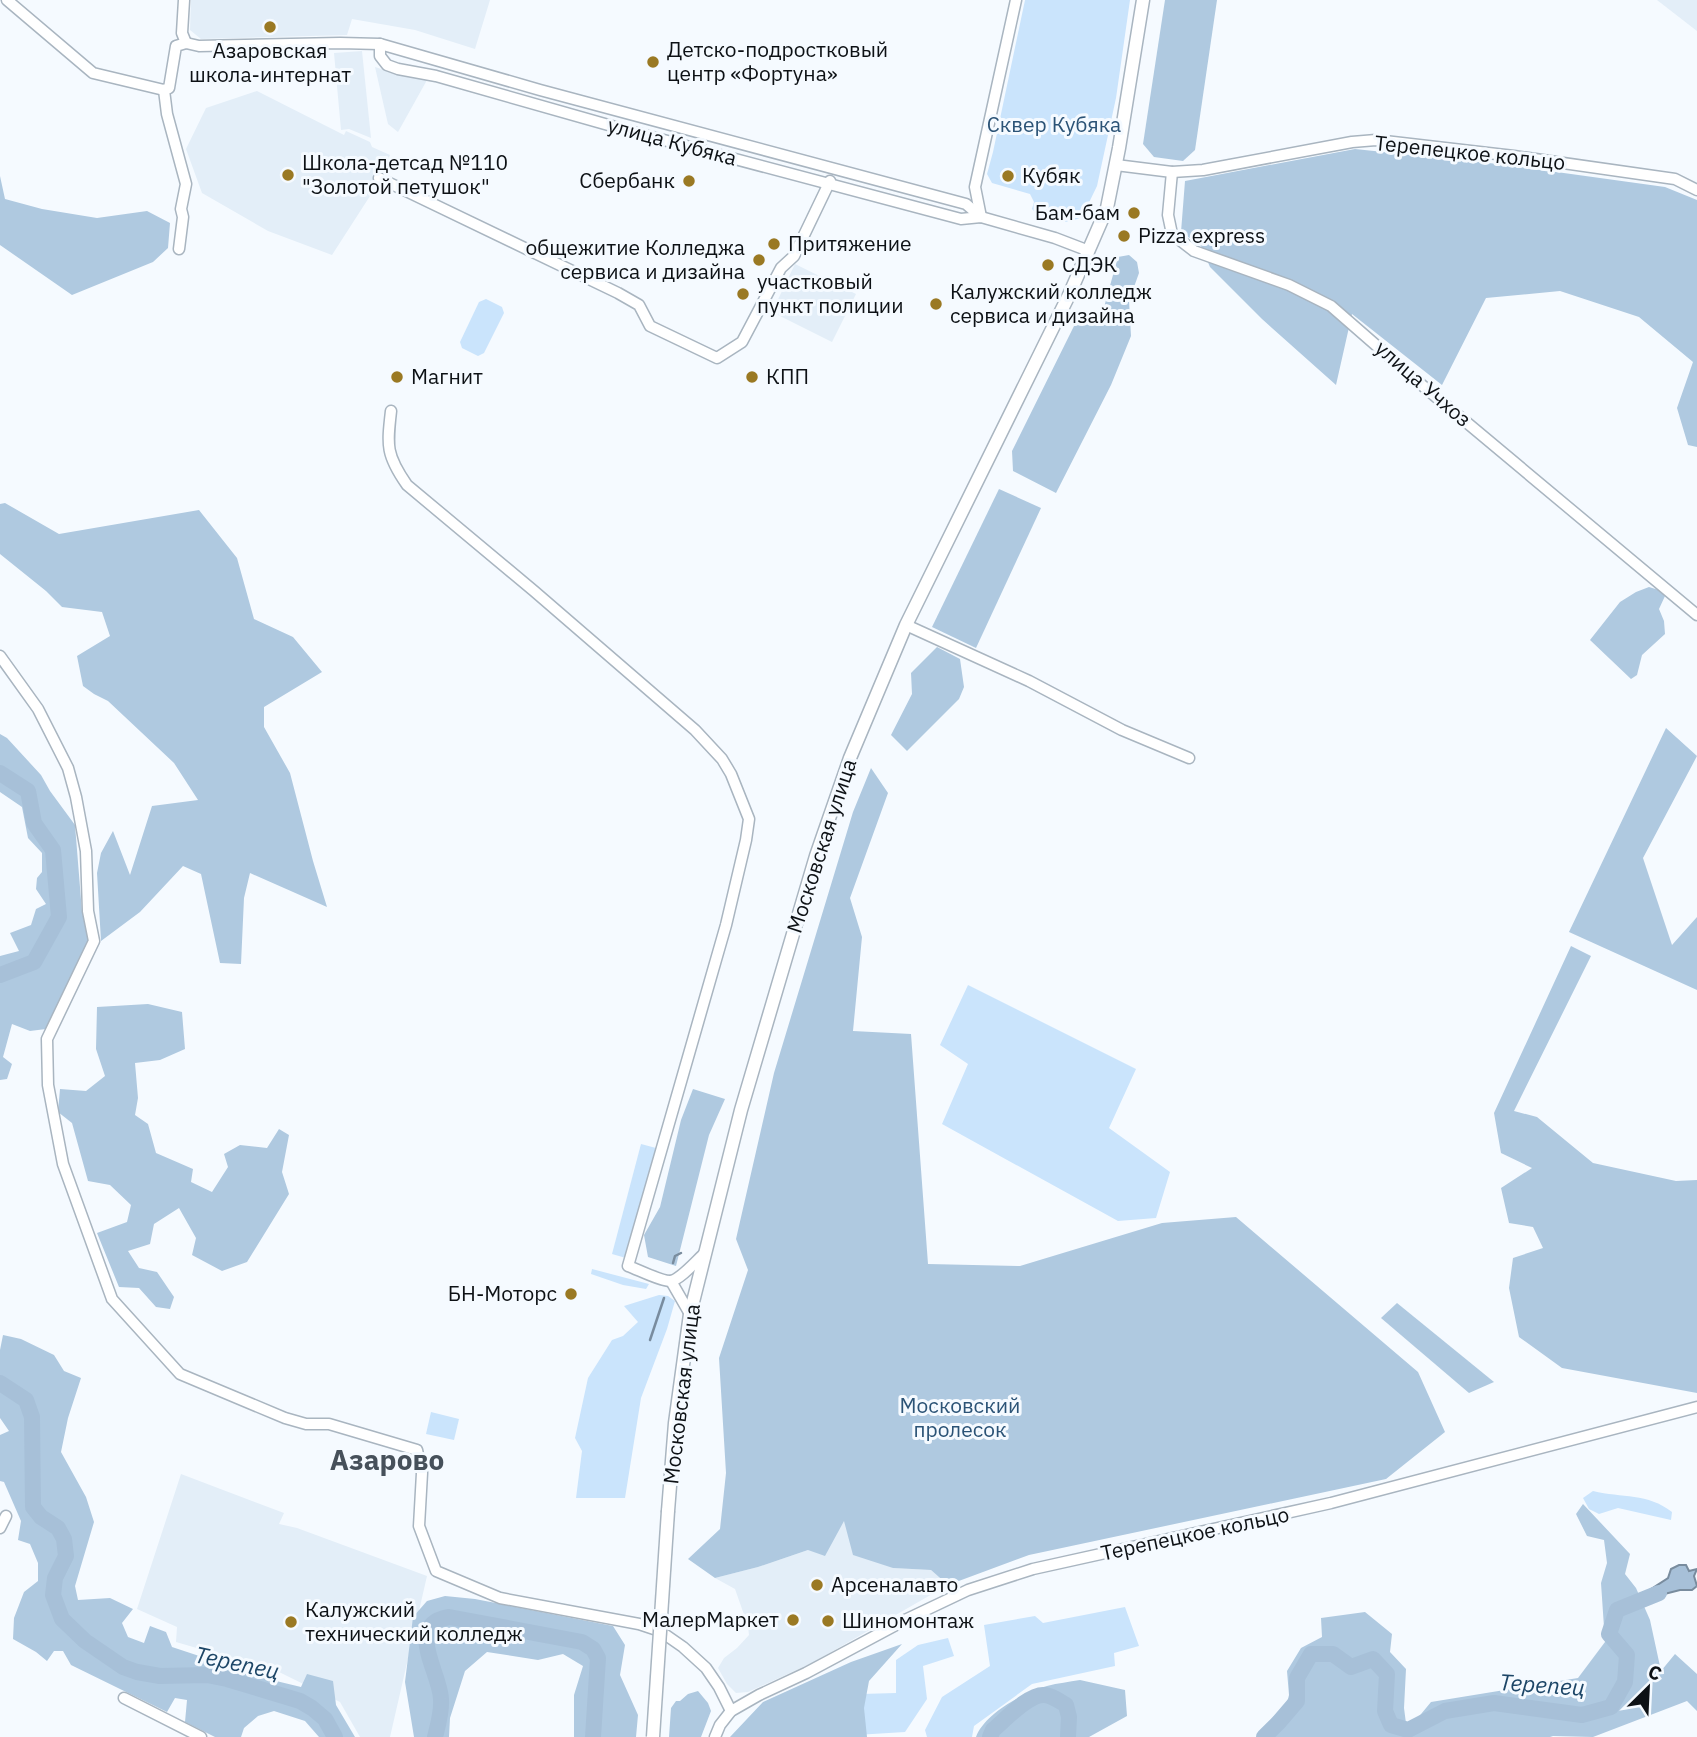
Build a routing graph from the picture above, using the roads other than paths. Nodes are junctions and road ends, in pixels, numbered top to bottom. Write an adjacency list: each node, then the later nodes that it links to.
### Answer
1 (7, 0): 5 (street); 8 (street)
2 (184, 0): 6 (street)
3 (1016, 0): 15 (street)
4 (1143, 0): 9 (main road, Московская улица)
5 (0, 3)
6 (186, 43): 7 (street, улица Кубяка); 8 (street)
7 (380, 44): 10 (street, улица Кубяка); 13 (street, улица Кубяка)
8 (164, 90): 16 (street)
9 (1116, 165): 11 (street, Терепецкое кольцо); 17 (main road, Московская улица)
10 (838, 170): 13 (street); 15 (street, улица Кубяка)
11 (1172, 172): 14 (street, Терепецкое кольцо); 19 (street, улица Учхоз)
12 (379, 178): 13 (street)
13 (827, 184): 15 (street, улица Кубяка)
14 (1697, 190)
15 (981, 217): 17 (street, улица Кубяка)
16 (179, 249)
17 (1089, 251): 20 (main road, Московская улица)
18 (391, 411): 24 (street)
19 (1697, 615)
20 (906, 625): 22 (street); 23 (main road, Московская улица)
21 (0, 656): 30 (street)
22 (1189, 758)
23 (705, 1253): 24 (street); 25 (main road, Московская улица)
24 (671, 1281): 25 (street)
25 (690, 1314): 32 (main road, Московская улица, bridge)
26 (1697, 1407): 30 (street, Терепецкое кольцо)
27 (6, 1517): 28 (street)
28 (0, 1528)
29 (124, 1698): 31 (street)
30 (731, 1711): 33 (street, Терепецкое кольцо)
31 (201, 1737)
32 (653, 1737)
33 (715, 1737)

